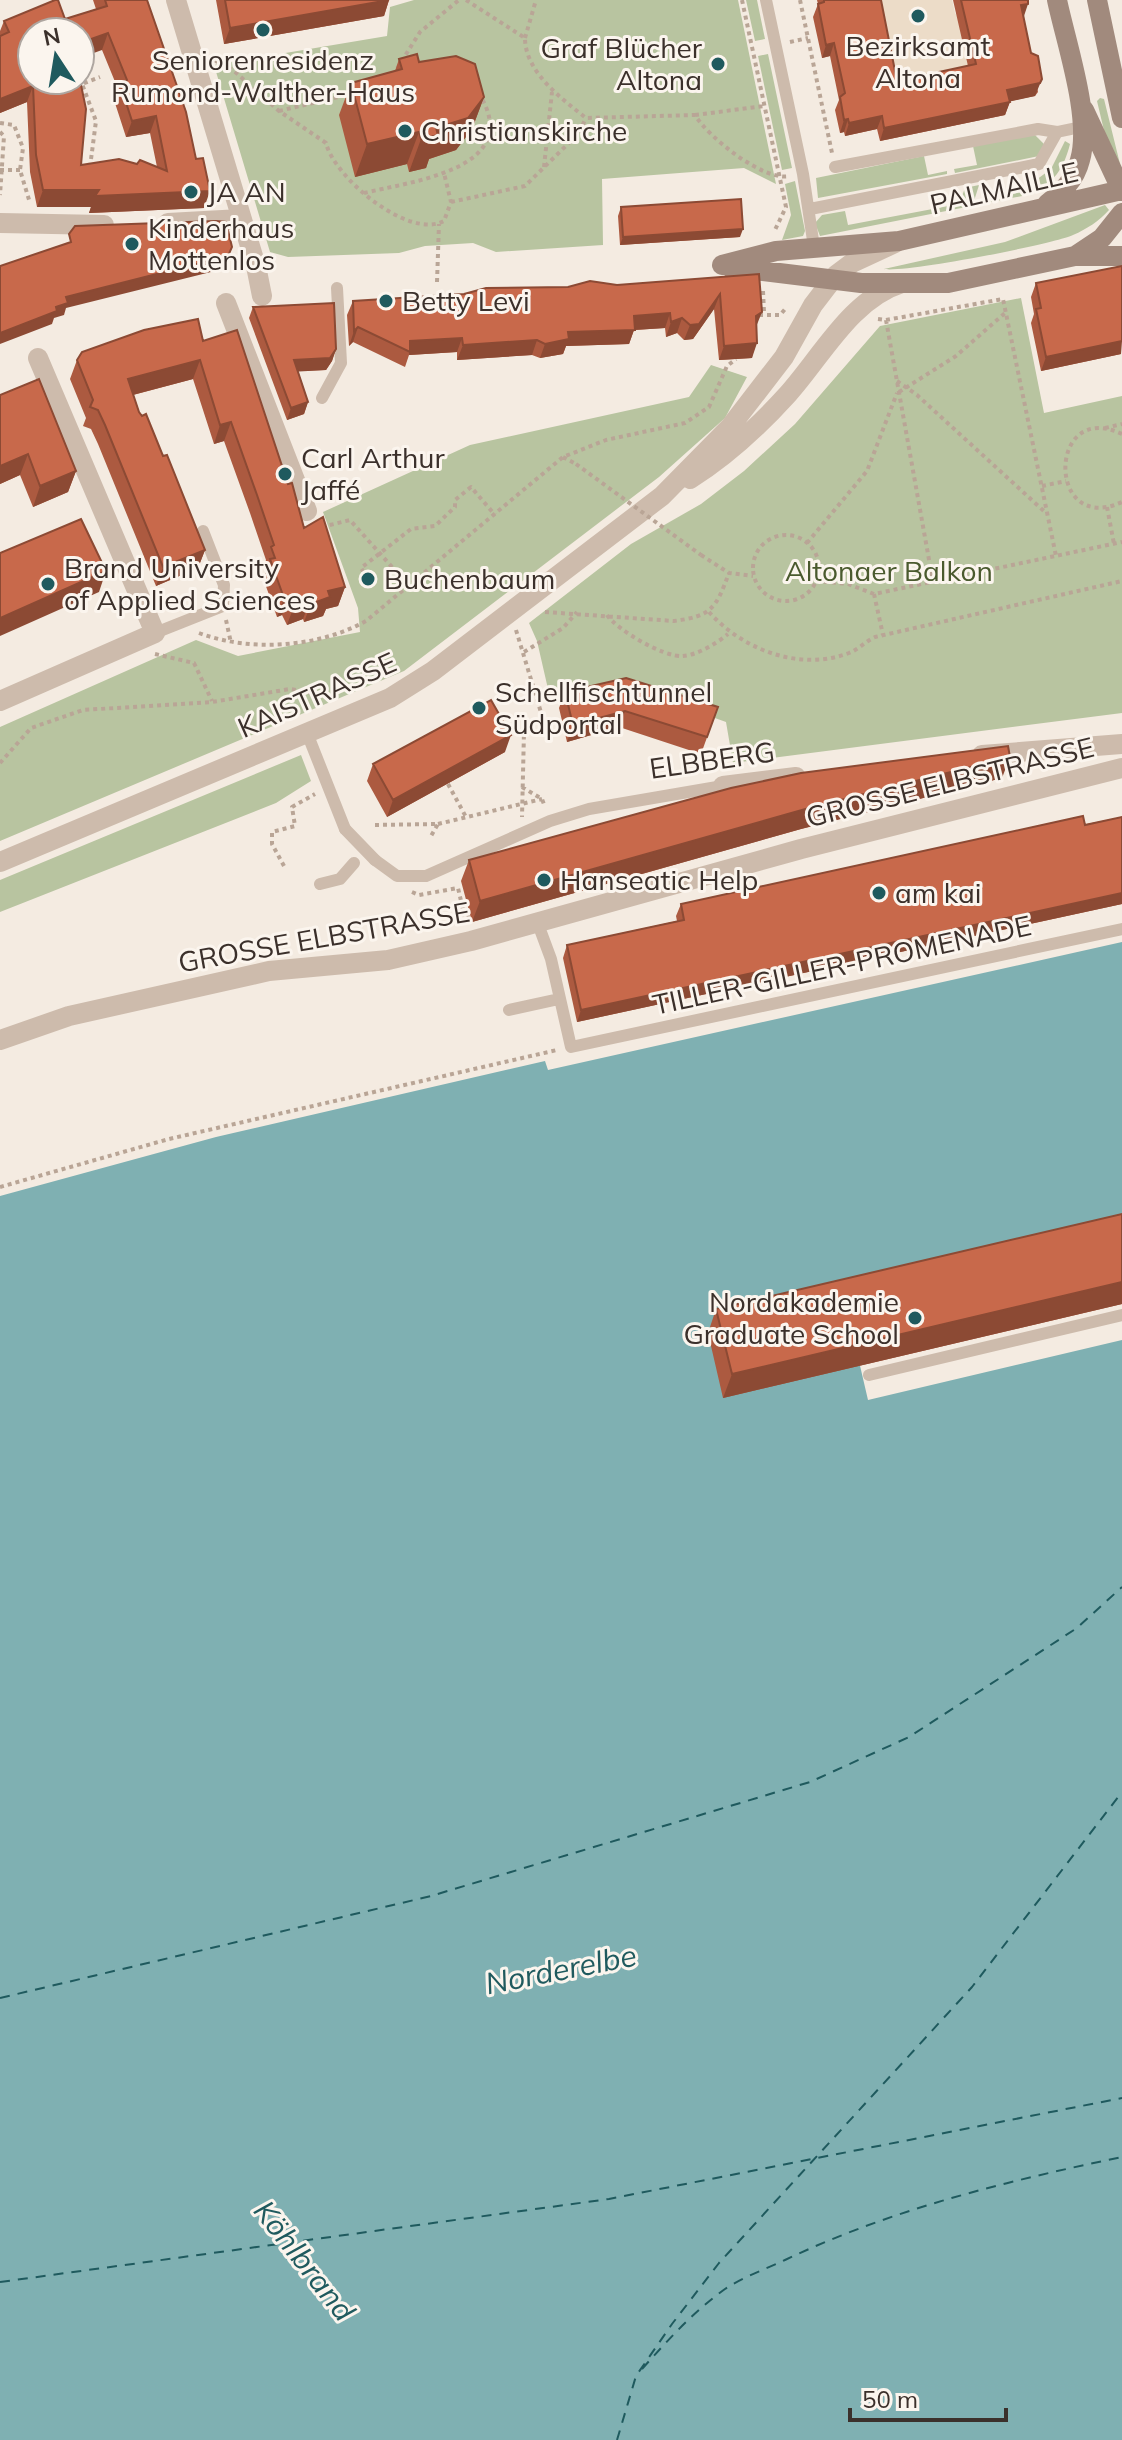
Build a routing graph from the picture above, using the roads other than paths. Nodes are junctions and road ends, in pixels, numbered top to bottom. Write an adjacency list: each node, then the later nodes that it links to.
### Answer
1 (176, 0): 14 (street)
2 (766, 0): 12 (lane)
3 (1057, 0): 5 (main road)
4 (1097, 0): 6 (main road)
5 (1078, 100): 7 (main road); 10 (main road)
6 (1122, 118)
7 (1081, 127): 8 (lane); 11 (main road)
8 (1057, 132): 9 (lane); 12 (lane)
9 (835, 167)
10 (1122, 190): 11 (main road, PALMAILLE)
11 (1047, 204): 16 (main road, PALMAILLE)
12 (809, 206): 17 (lane)
13 (1122, 213): 18 (main road, PALMAILLE)
14 (241, 219): 15 (street); 25 (street)
15 (0, 223)
16 (899, 241): 17 (main road, PALMAILLE); 20 (street, PALMAILLE)
17 (814, 247): 20 (street, PALMAILLE); 21 (main road, PALMAILLE)
18 (1075, 256): 19 (main road, PALMAILLE); 23 (main road, PALMAILLE)
19 (1122, 256)
20 (852, 263): 21 (street, PALMAILLE); 22 (street)
21 (832, 281): 22 (main road, PALMAILLE); 30 (street, KAISTRASSE)
22 (861, 283): 23 (main road, PALMAILLE); 27 (street, KAISTRASSE)
23 (904, 283): 27 (street, KAISTRASSE)
24 (337, 288): 29 (lane)
25 (262, 296)
26 (226, 303): 31 (street)
27 (864, 315): 30 (street, KAISTRASSE)
28 (38, 358): 33 (street)
29 (322, 398)
30 (662, 496): 35 (street, KAISTRASSE)
31 (307, 511)
32 (203, 531): 33 (lane)
33 (154, 643): 34 (street)
34 (0, 701)
35 (307, 733): 40 (lane, ELBBERG, bridge); 41 (street, KAISTRASSE)
36 (1122, 744): 37 (street)
37 (956, 758)
38 (1122, 768): 44 (street, GROSSE ELBSTRASSE)
39 (822, 773): 40 (street, ELBBERG)
40 (723, 786)
41 (0, 862)
42 (354, 863): 43 (lane)
43 (320, 884)
44 (538, 924): 46 (lane); 48 (street, GROSSE ELBSTRASSE)
45 (1122, 929): 46 (lane, TILLER-GILLER-PROMENADE)
46 (559, 999): 47 (lane)
47 (509, 1010)
48 (0, 1040)
49 (1122, 1315): 50 (lane)
50 (869, 1375)

